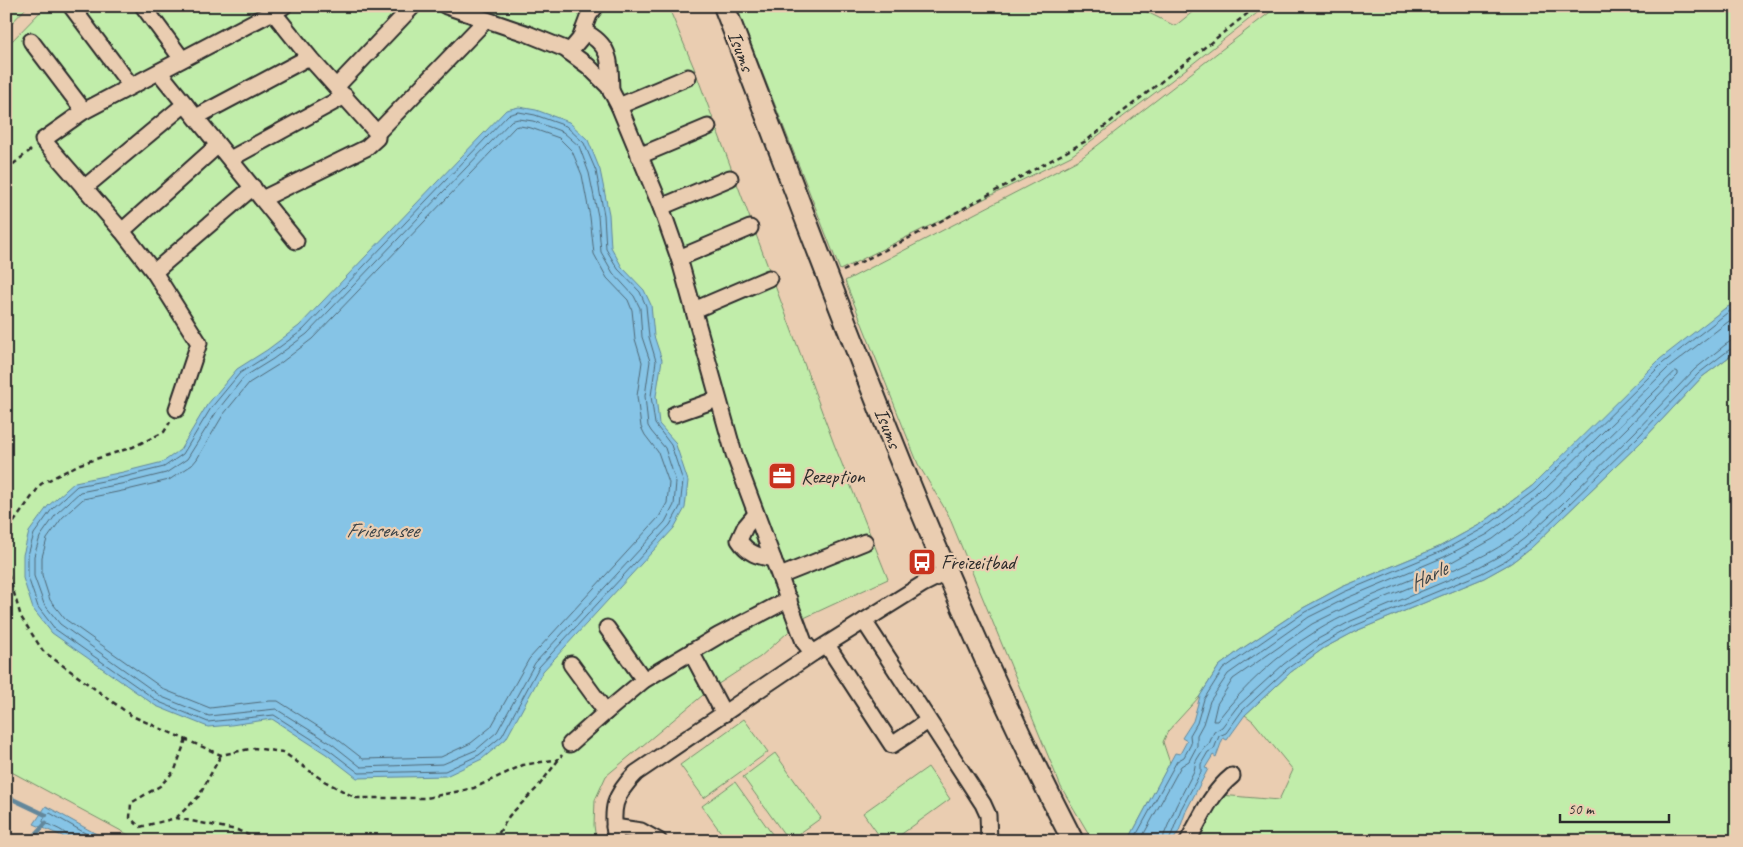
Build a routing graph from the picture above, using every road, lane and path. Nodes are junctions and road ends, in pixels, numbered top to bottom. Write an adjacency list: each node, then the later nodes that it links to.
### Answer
1 (71, 6): 17 (lane)
2 (143, 6): 14 (lane)
3 (413, 6): 18 (lane)
4 (446, 6): 9 (lane)
5 (596, 6): 10 (lane)
6 (724, 6): 40 (main road, Isums)
7 (1258, 6): 40 (path)
8 (278, 9): 13 (lane); 14 (lane)
9 (485, 21): 12 (lane); 25 (lane)
10 (583, 31): 12 (lane); 19 (lane)
11 (31, 41): 22 (lane)
12 (568, 52): 19 (lane)
13 (310, 57): 18 (lane); 23 (lane)
14 (182, 59): 15 (lane)
15 (159, 72): 17 (lane); 20 (lane)
16 (688, 77): 21 (lane)
17 (131, 86): 22 (lane)
18 (341, 92): 25 (lane); 29 (lane)
19 (611, 92): 21 (lane)
20 (185, 104): 23 (lane); 32 (lane)
21 (619, 106): 28 (lane)
22 (84, 111): 26 (lane)
23 (196, 117): 27 (lane)
24 (708, 127): 28 (lane)
25 (377, 133): 33 (lane)
26 (43, 140): 30 (path); 32 (lane)
27 (218, 145): 29 (lane); 36 (lane)
28 (639, 156): 34 (lane)
29 (230, 159): 33 (lane)
30 (6, 170)
31 (730, 178): 34 (lane)
32 (84, 188): 36 (lane)
33 (257, 193): 37 (lane); 39 (lane)
34 (661, 208): 38 (lane)
35 (750, 228): 38 (lane)
36 (122, 231): 39 (lane)
37 (296, 240)
38 (679, 258): 42 (lane)
39 (154, 272): 44 (lane)
40 (827, 276): 51 (main road, Isums)
41 (769, 278): 42 (lane)
42 (694, 310): 43 (lane)
43 (718, 399): 45 (lane); 46 (lane)
44 (177, 410): 48 (path)
45 (675, 414)
46 (756, 514): 49 (lane); 49 (lane)
47 (865, 542): 52 (lane)
48 (6, 557)
49 (774, 559): 52 (lane)
50 (6, 566): 64 (path)
51 (947, 572): 54 (lane); 75 (main road, Isums)
52 (780, 576): 53 (lane)
53 (789, 599): 57 (lane); 58 (lane)
54 (864, 621): 56 (lane); 63 (lane)
55 (607, 628): 60 (lane)
56 (827, 645): 58 (lane); 63 (lane)
57 (691, 652): 60 (lane); 62 (lane)
58 (813, 654): 62 (lane)
59 (571, 664): 61 (lane)
60 (644, 680): 61 (lane)
61 (606, 712): 65 (lane)
62 (724, 714): 70 (lane)
63 (928, 721): 74 (lane)
64 (186, 738): 66 (path); 69 (path)
65 (570, 744): 67 (path)
66 (221, 755): 67 (path); 69 (path)
67 (558, 759): 72 (path)
68 (1232, 776): 76 (lane)
69 (176, 818): 71 (path)
70 (615, 834): 73 (lane)
71 (261, 841)
72 (494, 841)
73 (659, 841)
74 (989, 841)
75 (1072, 841)
76 (1188, 841)

